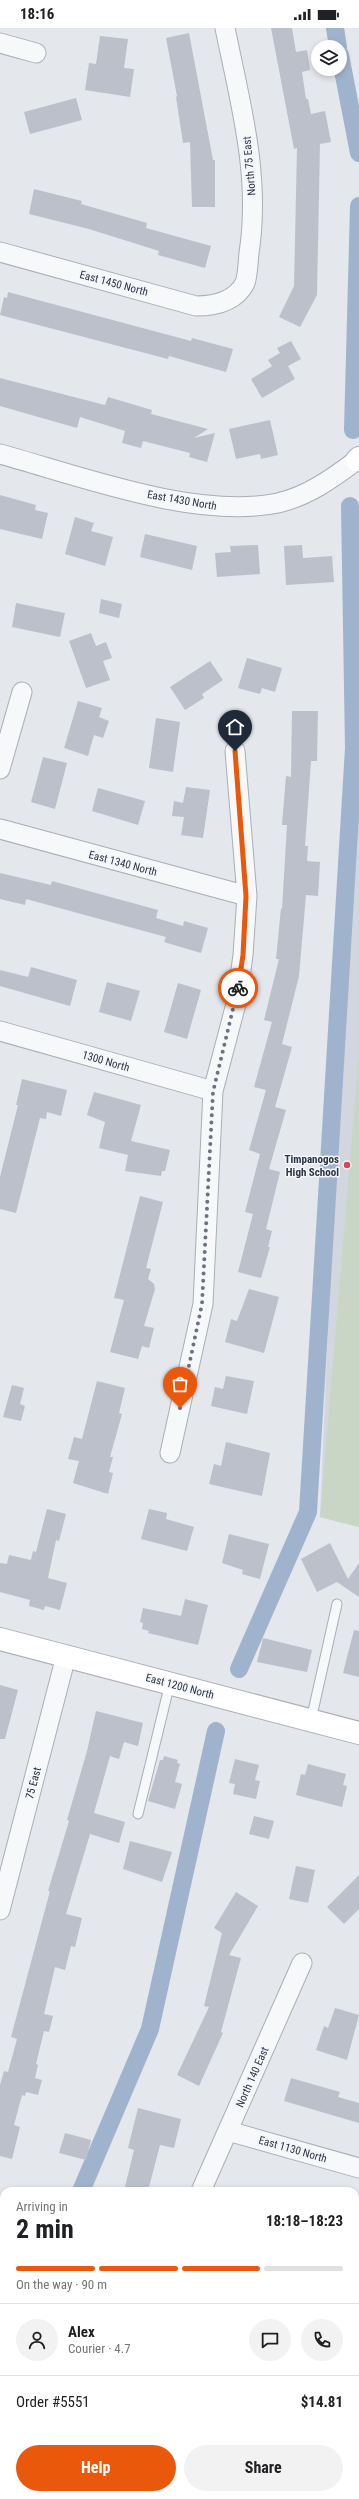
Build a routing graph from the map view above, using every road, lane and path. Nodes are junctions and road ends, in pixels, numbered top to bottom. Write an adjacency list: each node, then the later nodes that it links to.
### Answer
1 (224, 28): 5 (street, North 75 East)
2 (0, 43): 3 (street)
3 (36, 53)
4 (0, 252): 5 (street, East 1450 North)
5 (229, 300)
6 (0, 454): 7 (street, East 1430 North)
7 (358, 459)
8 (22, 692): 10 (street)
9 (235, 751): 12 (street)
10 (0, 769)
11 (0, 829): 12 (street, East 1340 North)
12 (246, 896): 14 (street)
13 (0, 1031): 14 (street, 1300 North)
14 (213, 1092): 15 (street)
15 (170, 1453)
16 (337, 1604): 20 (lane)
17 (0, 1639): 18 (street, East 1200 North)
18 (66, 1656): 19 (street, East 1200 North); 23 (street, 75 East)
19 (170, 1683): 20 (street, East 1200 North); 22 (lane)
20 (312, 1720): 21 (street, East 1200 North)
21 (359, 1733)
22 (138, 1814)
23 (0, 1910)
24 (302, 1963): 25 (street, North 140 East)
25 (228, 2131): 26 (street, East 1130 North); 27 (street, North 140 East)
26 (359, 2168)
27 (203, 2187)

